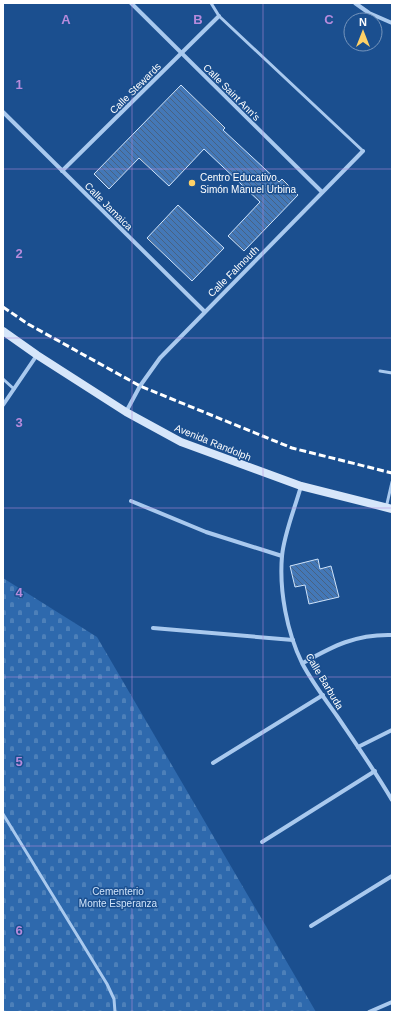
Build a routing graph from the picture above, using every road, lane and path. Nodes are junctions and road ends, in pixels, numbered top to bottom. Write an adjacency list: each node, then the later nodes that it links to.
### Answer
1 (131, 3): 6 (street, Calle Saint Ann's)
2 (211, 3): 4 (lane)
3 (355, 3): 5 (street)
4 (219, 16): 6 (street, Calle Stewards); 8 (lane)
5 (392, 23)
6 (182, 53): 9 (street, Calle Stewards); 10 (street, Calle Saint Ann's)
7 (3, 112): 9 (street, Calle Jamaica)
8 (363, 151): 10 (street, Calle Falmouth)
9 (62, 171): 11 (street, Calle Jamaica)
10 (322, 192): 11 (street, Calle Falmouth)
11 (204, 312): 19 (street, Calle Falmouth)
12 (3, 331): 13 (main road, Avenida Randolph)
13 (36, 355): 17 (street); 19 (main road, Avenida Randolph)
14 (380, 371): 15 (lane)
15 (392, 373)
16 (3, 379): 17 (lane)
17 (14, 389): 18 (street)
18 (3, 405)
19 (126, 412): 21 (main road, Avenida Randolph)
20 (392, 482): 23 (lane)
21 (301, 486): 23 (main road, Avenida Randolph); 24 (street, Calle Barbuda)
22 (131, 501): 24 (street)
23 (389, 509)
24 (282, 556): 27 (street, Calle Barbuda)
25 (153, 628): 27 (street)
26 (392, 635): 28 (street)
27 (293, 640): 28 (street, Calle Barbuda)
28 (303, 663): 29 (street, Calle Barbuda)
29 (323, 696): 31 (street, Calle Barbuda); 32 (street)
30 (392, 730): 31 (street)
31 (358, 747): 33 (street, Calle Barbuda)
32 (213, 763)
33 (375, 771): 34 (street, Calle Barbuda); 36 (street)
34 (392, 800)
35 (3, 814): 40 (lane)
36 (262, 842)
37 (392, 876): 38 (street)
38 (311, 926)
39 (392, 1002): 41 (street)
40 (115, 1012)
41 (369, 1012)

